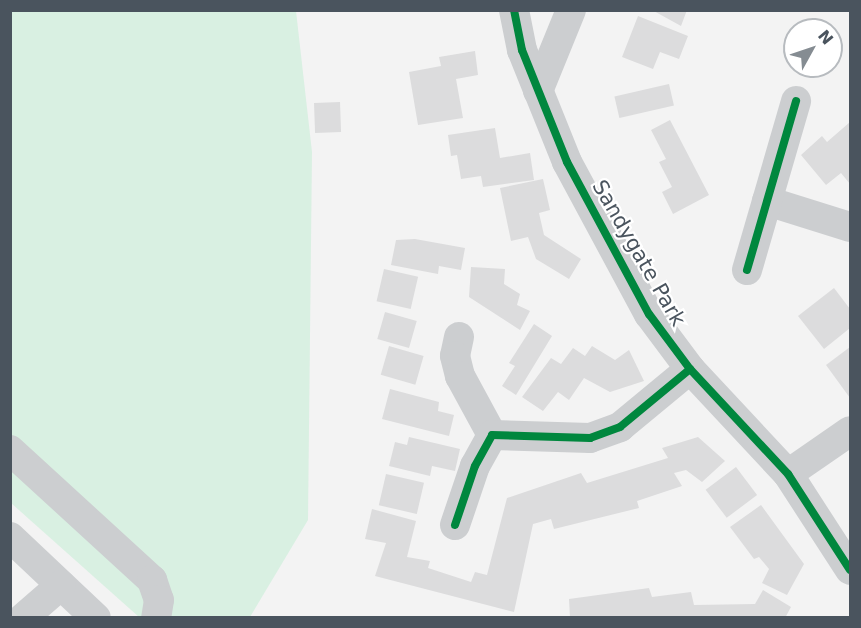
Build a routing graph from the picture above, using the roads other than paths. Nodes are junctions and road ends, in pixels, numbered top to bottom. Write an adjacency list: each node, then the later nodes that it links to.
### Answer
1 (514, 10): 3 (street, Sandygate Park)
2 (571, 10): 3 (street)
3 (538, 91): 9 (street, Sandygate Park)
4 (796, 101): 5 (street)
5 (767, 201): 6 (street); 7 (street)
6 (850, 226)
7 (747, 270)
8 (459, 337): 11 (street)
9 (690, 369): 11 (street); 13 (street, Sandygate Park)
10 (850, 431): 13 (street)
11 (492, 435): 14 (street)
12 (10, 450): 20 (street)
13 (788, 474): 16 (street, Sandygate Park)
14 (456, 525)
15 (10, 537): 17 (street)
16 (850, 570)
17 (61, 585): 18 (street); 19 (street)
18 (23, 618)
19 (96, 618)
20 (156, 618)

